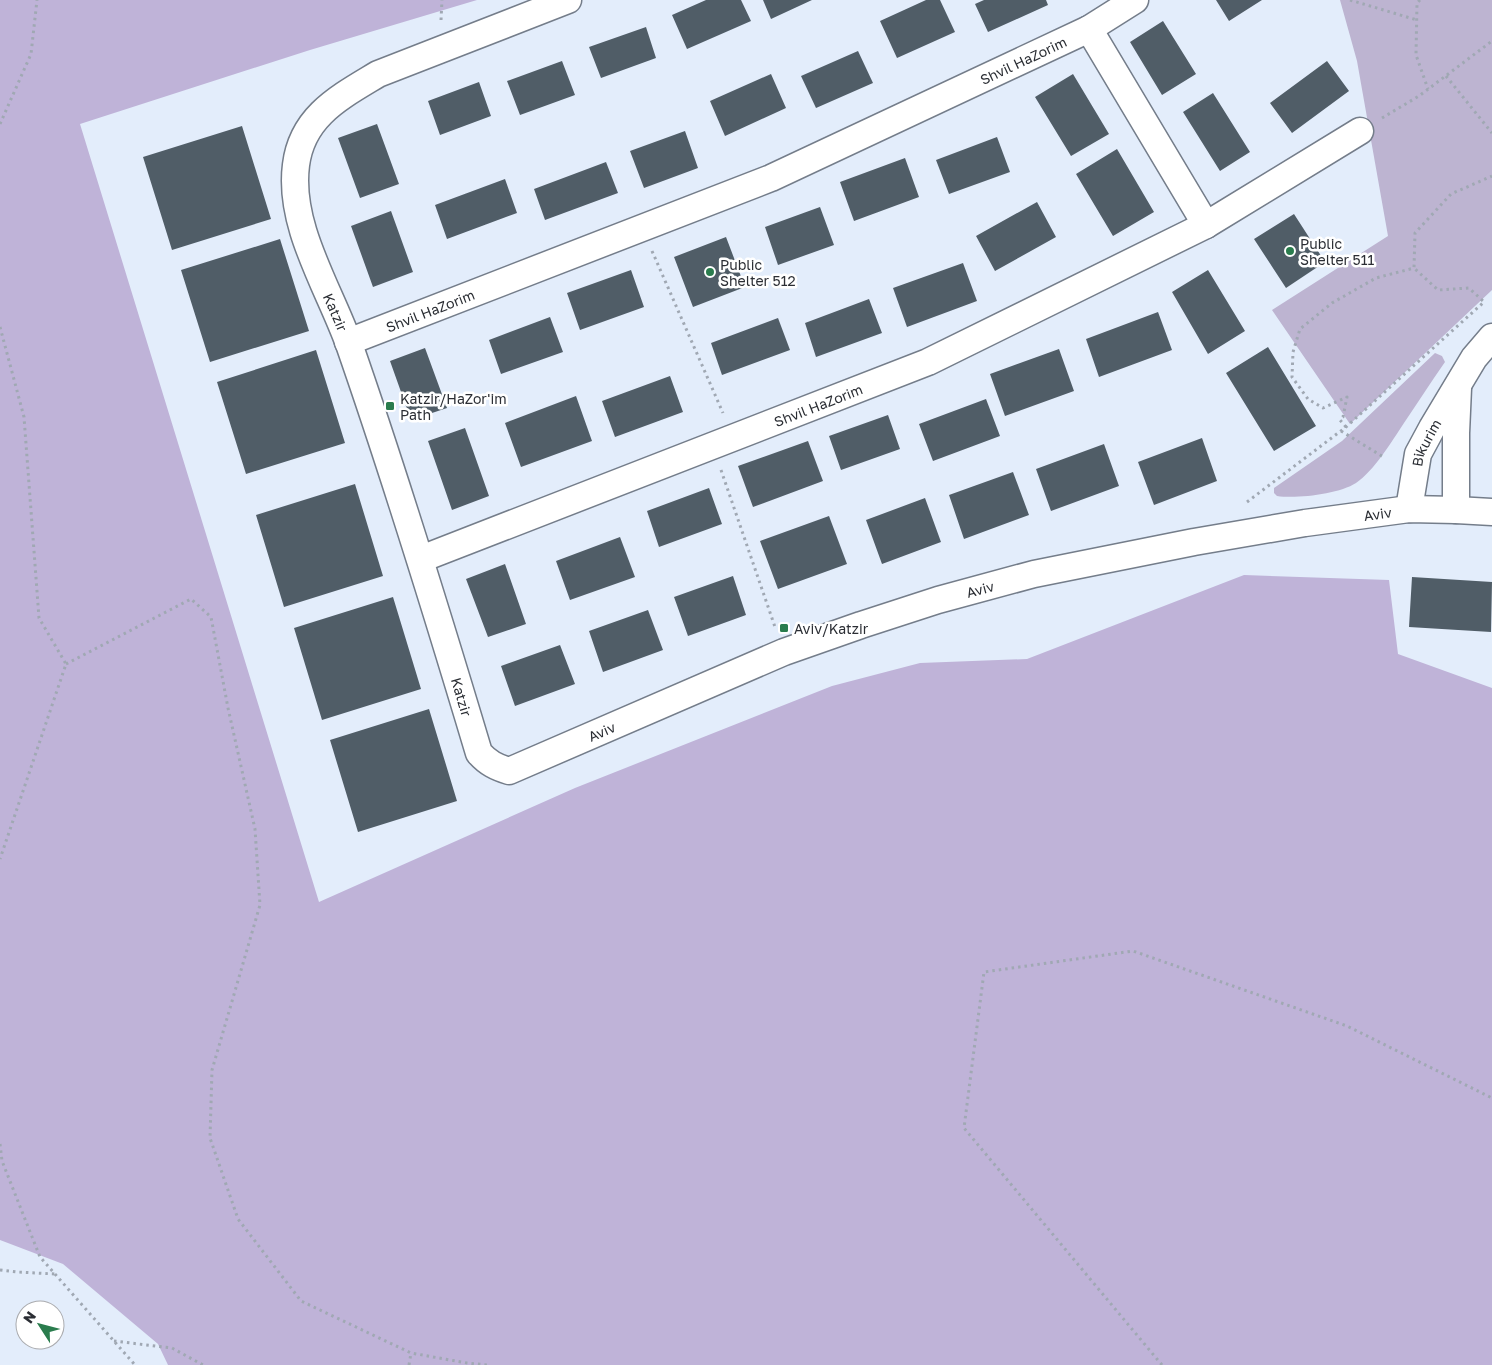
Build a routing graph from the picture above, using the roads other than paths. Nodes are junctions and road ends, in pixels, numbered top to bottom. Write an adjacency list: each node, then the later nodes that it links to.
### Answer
1 (568, 0): 7 (street, Katzir)
2 (1135, 0): 3 (street, Shvil HaZorim)
3 (1090, 29): 5 (street); 7 (street, Shvil HaZorim)
4 (1360, 131): 5 (street, Shvil HaZorim)
5 (1206, 225): 12 (street, Shvil HaZorim)
6 (1492, 337): 8 (street, Bikurim)
7 (348, 342): 12 (street, Katzir)
8 (1458, 384): 9 (street, Bikurim); 10 (street, Bikurim)
9 (1409, 508): 10 (street, Aviv); 13 (street, Aviv)
10 (1456, 510): 11 (street, Aviv)
11 (1492, 512)
12 (421, 559): 13 (street, Katzir)
13 (496, 768)

